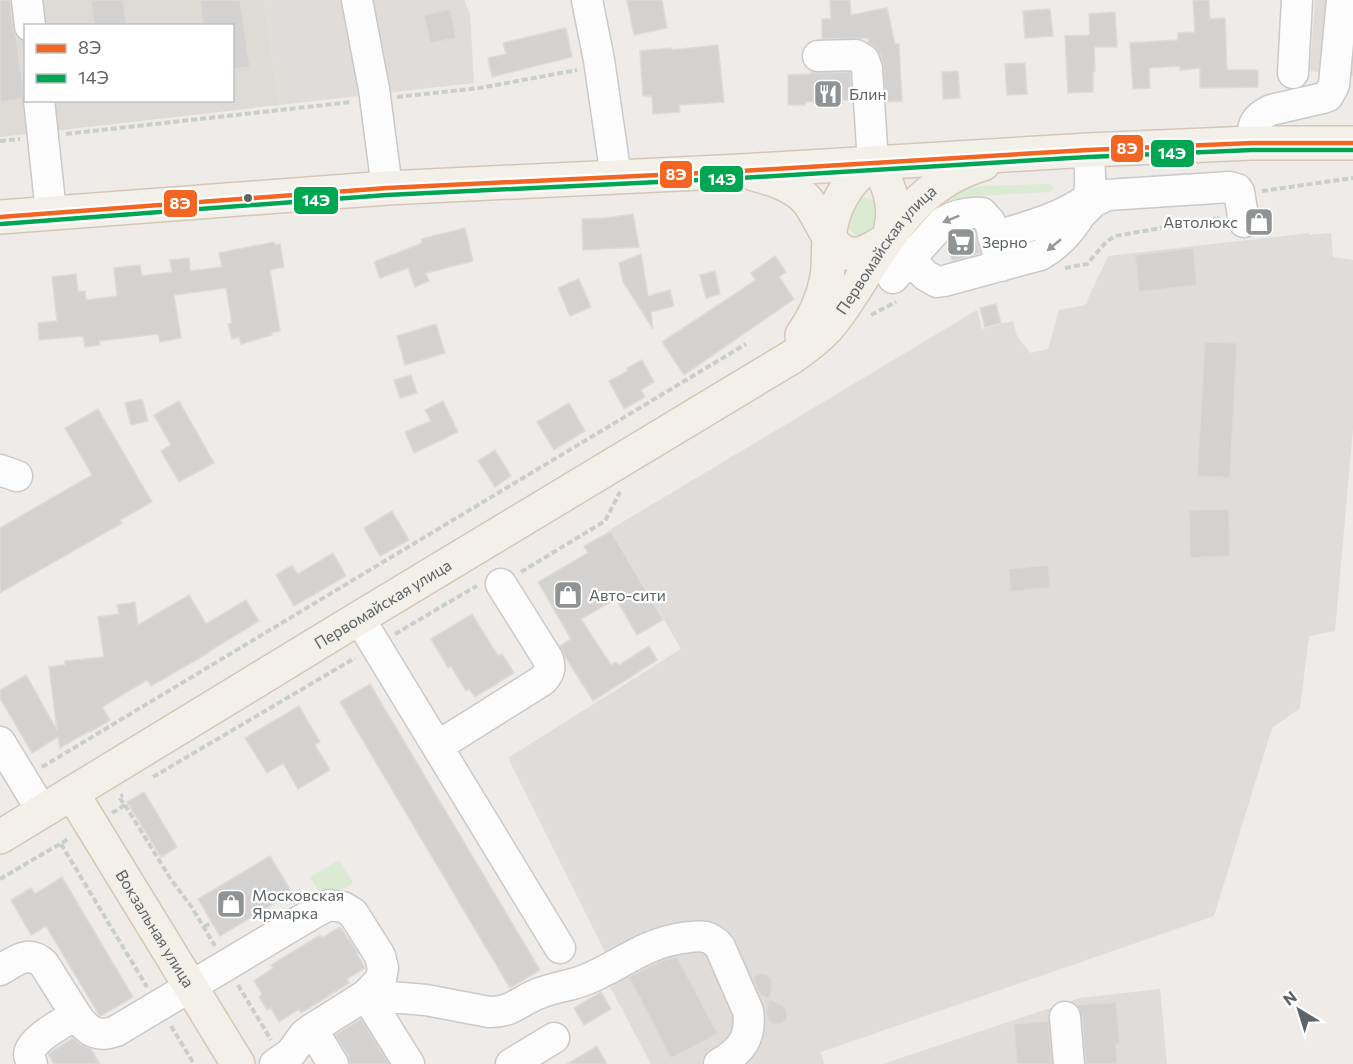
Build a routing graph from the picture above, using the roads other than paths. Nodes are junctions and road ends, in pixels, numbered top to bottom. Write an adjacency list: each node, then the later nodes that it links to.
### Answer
1 (27, 0): 6 (street)
2 (357, 0): 17 (street)
3 (587, 0): 16 (street)
4 (1297, 0): 8 (street)
5 (1342, 0): 10 (street)
6 (30, 24)
7 (818, 56): 14 (street)
8 (1293, 73)
9 (39, 102): 21 (street)
10 (1252, 143): 11 (main road); 12 (main road)
11 (1353, 143)
12 (1174, 146): 18 (main road); 19 (street)
13 (1017, 154): 14 (main road); 18 (main road); 26 (main road, Первомайская улица)
14 (873, 163): 15 (main road); 24 (main road, Первомайская улица); 26 (main road)
15 (741, 171): 16 (main road); 24 (main road)
16 (616, 177): 17 (main road)
17 (387, 188): 21 (main road)
18 (1090, 188): 19 (street); 23 (street); 25 (street, one-way to 25)
19 (1176, 191): 20 (street)
20 (1243, 211)
21 (51, 212): 22 (main road)
22 (0, 216)
23 (993, 237): 25 (street); 26 (street, one-way to 26)
24 (829, 239): 26 (main road); 28 (main road, Первомайская улица)
25 (1001, 266): 26 (street)
26 (899, 269): 27 (main road, Первомайская улица)
27 (859, 306): 28 (street); 29 (main road, Первомайская улица)
28 (812, 322): 29 (main road, Первомайская улица)
29 (768, 372): 31 (main road, Первомайская улица)
30 (501, 580): 33 (street)
31 (359, 618): 33 (street); 34 (main road, Первомайская улица)
32 (0, 742): 35 (street)
33 (438, 746): 37 (street)
34 (72, 793): 35 (main road, Первомайская улица); 39 (main road, Вокзальная улица)
35 (34, 798): 36 (main road, Первомайская улица)
36 (0, 837)
37 (560, 948)
38 (2, 965): 41 (street)
39 (191, 986): 40 (street); 41 (street); 47 (main road, Вокзальная улица)
40 (366, 995): 43 (street); 49 (street); 51 (street)
41 (76, 1015): 46 (street)
42 (1065, 1017): 52 (street)
43 (312, 1029): 45 (street); 48 (street)
44 (554, 1038): 50 (street)
45 (279, 1062)
46 (32, 1064)
47 (238, 1064)
48 (333, 1064)
49 (409, 1064)
50 (511, 1064)
51 (719, 1064)
52 (1069, 1064)

